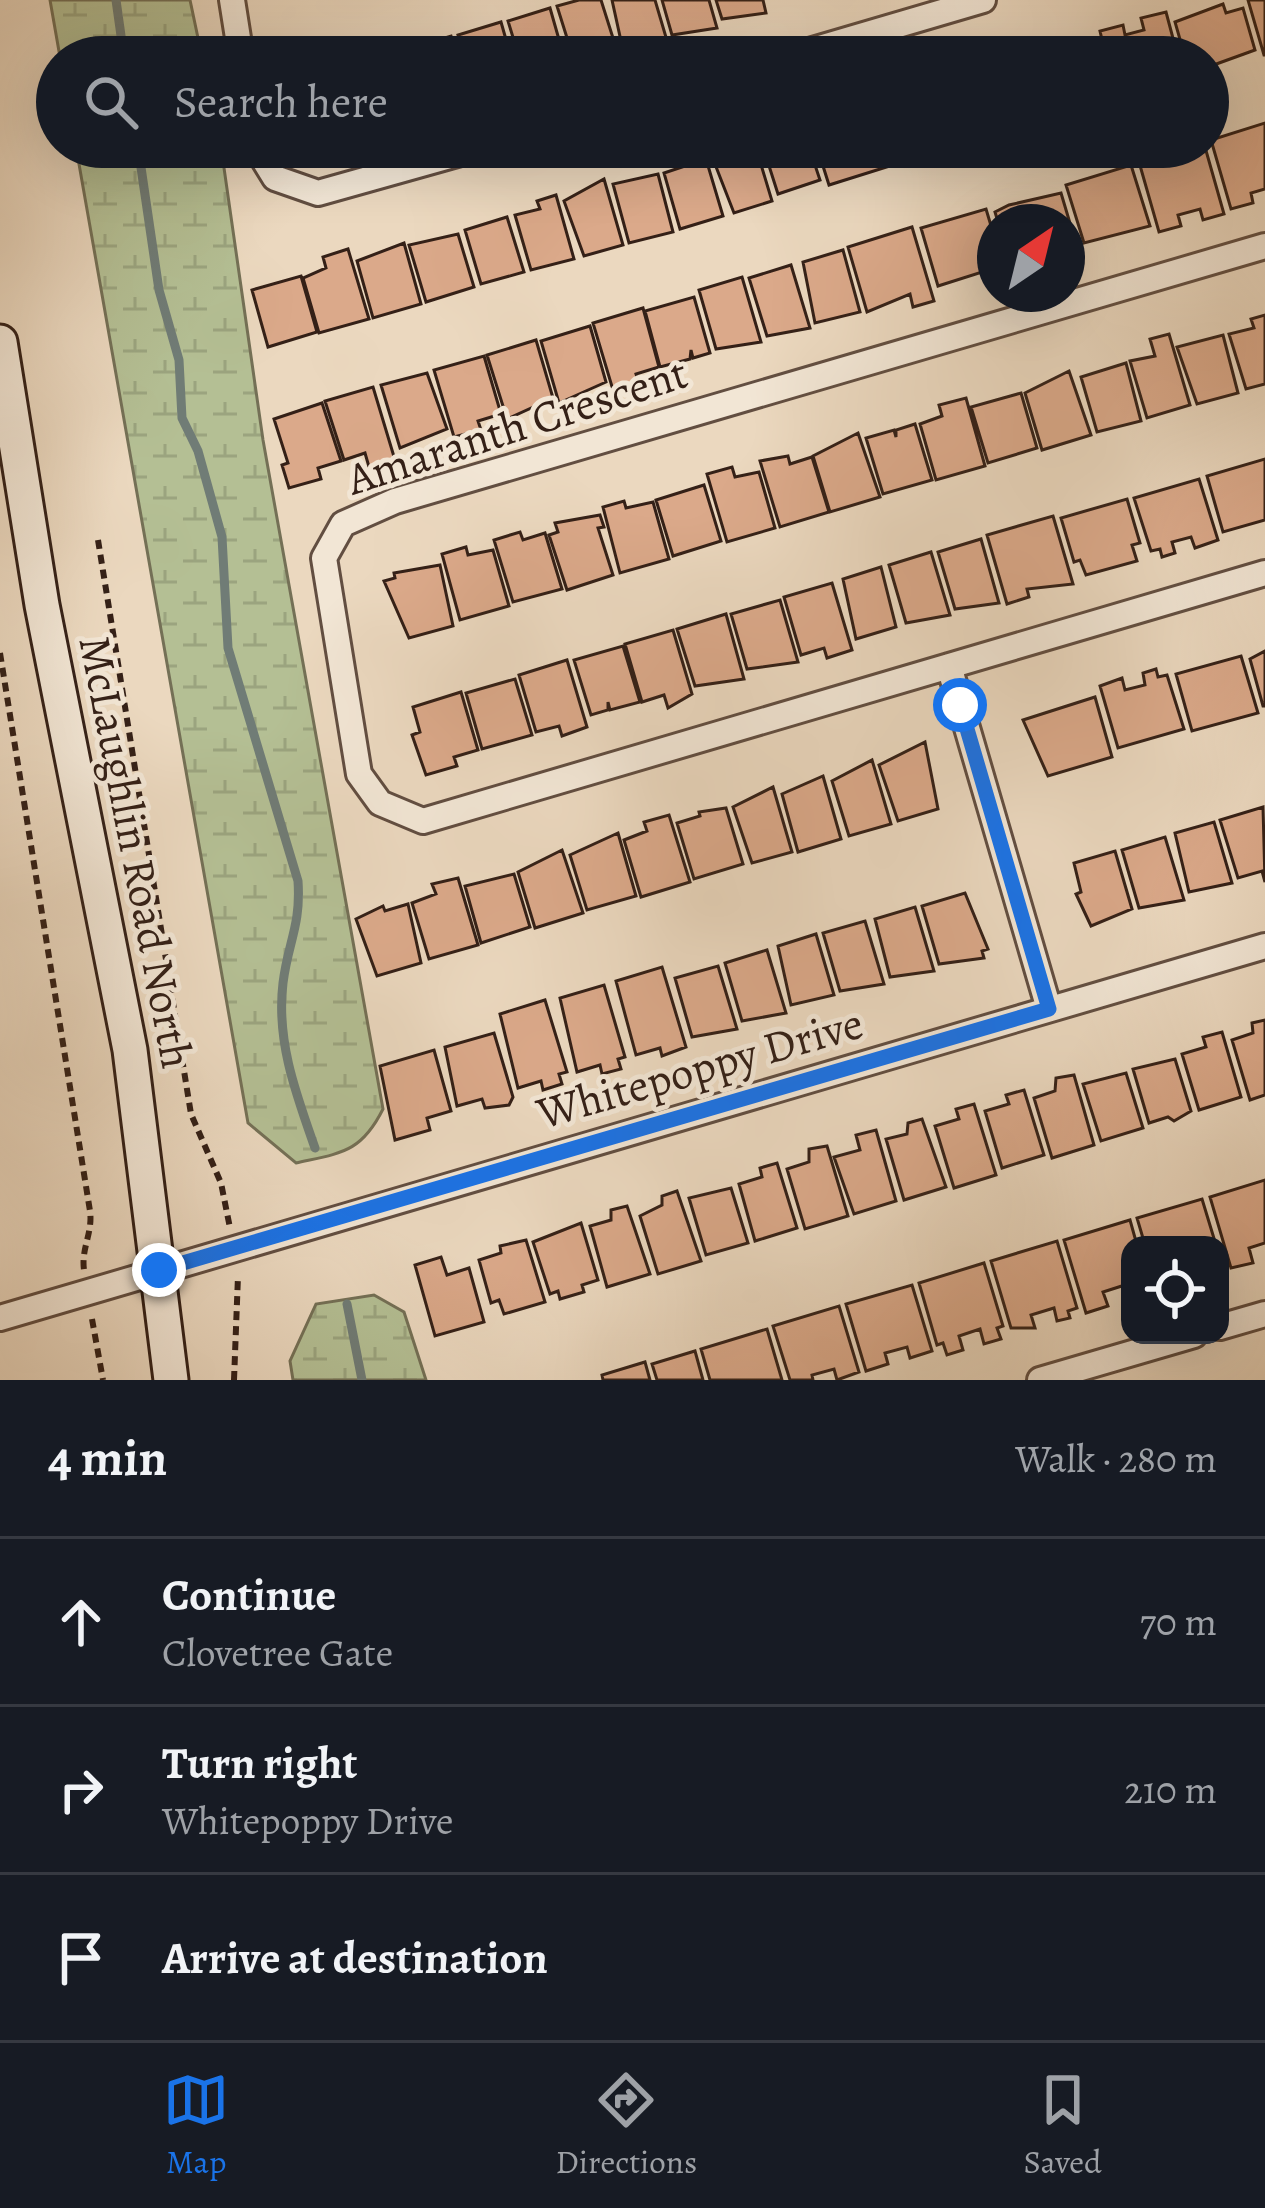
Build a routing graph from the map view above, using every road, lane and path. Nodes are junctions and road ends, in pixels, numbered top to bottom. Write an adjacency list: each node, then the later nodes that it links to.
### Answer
1 (232, 0): 3 (street)
2 (983, 0): 4 (street)
3 (238, 36)
4 (860, 36)
5 (268, 168): 6 (street)
6 (407, 168)
7 (1265, 246): 12 (street, Amaranth Crescent)
8 (0, 342): 17 (main road, McLaughlin Road North)
9 (98, 540): 15 (path)
10 (1265, 573): 12 (street, Amaranth Crescent)
11 (0, 653): 16 (path)
12 (949, 666): 14 (street)
13 (1265, 946): 14 (street, Whitepoppy Drive)
14 (1049, 1009): 17 (street, Whitepoppy Drive)
15 (227, 1209)
16 (81, 1250)
17 (159, 1270): 20 (street, Whitepoppy Drive); 25 (main road, McLaughlin Road North)
18 (240, 1288): 26 (path)
19 (1265, 1314): 21 (street)
20 (0, 1318)
21 (1229, 1324)
22 (96, 1340): 24 (path)
23 (1163, 1344): 27 (street)
24 (103, 1380)
25 (171, 1380)
26 (234, 1380)
27 (1040, 1380)

